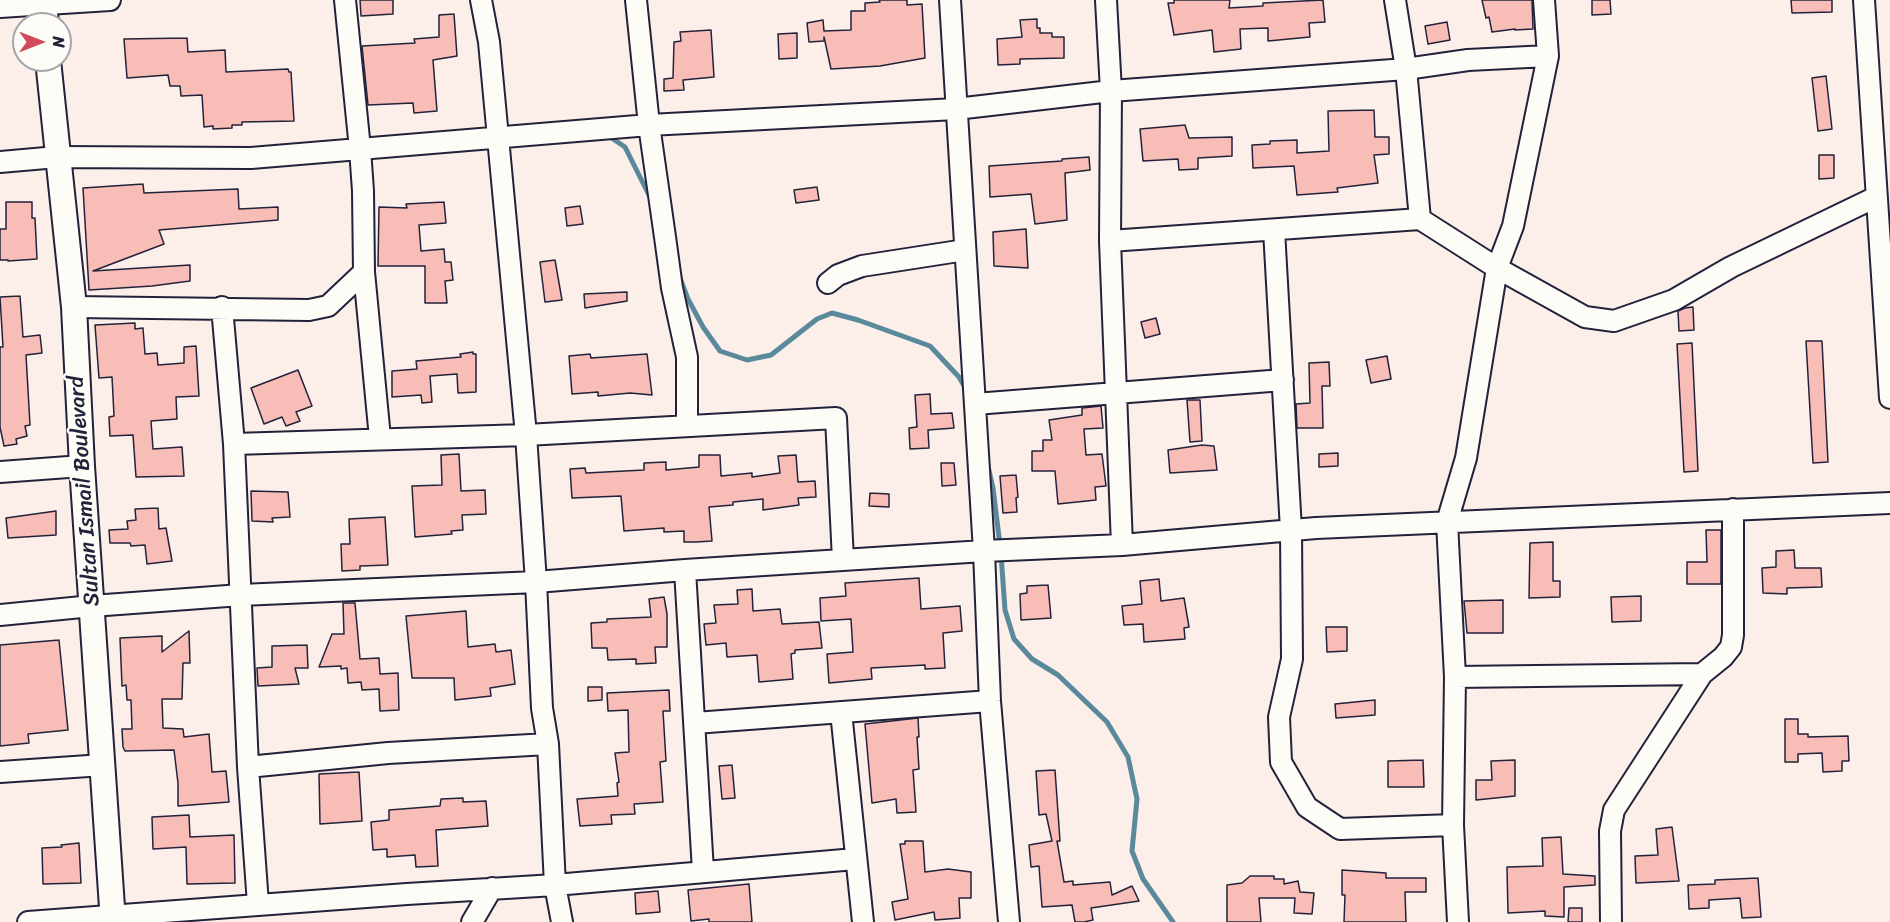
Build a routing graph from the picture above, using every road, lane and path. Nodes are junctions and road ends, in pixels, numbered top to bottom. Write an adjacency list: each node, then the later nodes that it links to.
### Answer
1 (111, 0): 11 (street)
2 (345, 0): 19 (street)
3 (481, 0): 18 (street)
4 (636, 0): 17 (street)
5 (950, 0): 16 (street)
6 (1106, 0): 15 (street)
7 (1395, 0): 13 (street)
8 (1544, 0): 12 (street)
9 (1864, 0): 22 (street)
10 (0, 7): 11 (street)
11 (45, 10)
12 (1548, 56): 13 (street); 27 (street)
13 (1406, 69): 15 (street); 23 (street)
14 (49, 72): 20 (street, Sultan Ismail Boulevard)
15 (1111, 91): 16 (street); 25 (street)
16 (956, 109): 17 (street); 26 (street)
17 (649, 125): 18 (street); 36 (street)
18 (497, 137): 19 (street); 37 (street)
19 (360, 149): 20 (street); 28 (street)
20 (57, 157): 21 (street); 30 (street, Sultan Ismail Boulevard)
21 (0, 162)
22 (1876, 197): 27 (street); 34 (street)
23 (1420, 219): 24 (street); 27 (street)
24 (1274, 230): 25 (street); 32 (street)
25 (1110, 241): 33 (street)
26 (965, 250): 29 (street); 35 (street)
27 (1497, 268): 44 (street)
28 (364, 272): 31 (street); 38 (street)
29 (828, 283)
30 (74, 307): 31 (street); 40 (street, Sultan Ismail Boulevard)
31 (222, 307): 39 (street)
32 (1282, 380): 33 (street); 45 (street)
33 (1116, 392): 35 (street); 46 (street)
34 (1890, 398)
35 (975, 404): 47 (street)
36 (687, 425): 37 (street); 48 (street)
37 (526, 435): 38 (street); 50 (street)
38 (380, 438): 39 (street)
39 (234, 444): 51 (street)
40 (82, 466): 41 (street); 52 (street, Sultan Ismail Boulevard)
41 (0, 472)
42 (1890, 504): 43 (street)
43 (1733, 509): 44 (street); 54 (street)
44 (1447, 522): 45 (street); 55 (street)
45 (1291, 530): 46 (street); 63 (street)
46 (1122, 545): 47 (street)
47 (984, 550): 48 (street); 56 (street)
48 (843, 560): 49 (street)
49 (685, 570): 50 (street); 58 (street)
50 (536, 582): 51 (street); 59 (street)
51 (241, 595): 52 (street); 61 (street)
52 (92, 606): 53 (street); 60 (street, Sultan Ismail Boulevard)
53 (0, 615)
54 (1702, 674): 55 (street); 76 (street)
55 (1455, 677): 63 (street)
56 (990, 700): 57 (street); 74 (street)
57 (841, 712): 58 (street); 64 (street)
58 (695, 723): 65 (street)
59 (548, 744): 61 (street); 66 (street)
60 (102, 765): 62 (street); 69 (street, Sultan Ismail Boulevard)
61 (248, 767): 68 (street)
62 (0, 772)
63 (1453, 825): 75 (street)
64 (855, 859): 65 (street); 73 (street)
65 (703, 871): 66 (street)
66 (555, 885): 67 (street); 72 (street)
67 (492, 888): 68 (street); 71 (street)
68 (258, 904): 69 (street)
69 (113, 918): 70 (street)
70 (28, 922)
71 (472, 922)
72 (562, 922)
73 (863, 922)
74 (1009, 922)
75 (1458, 922)
76 (1611, 922)

